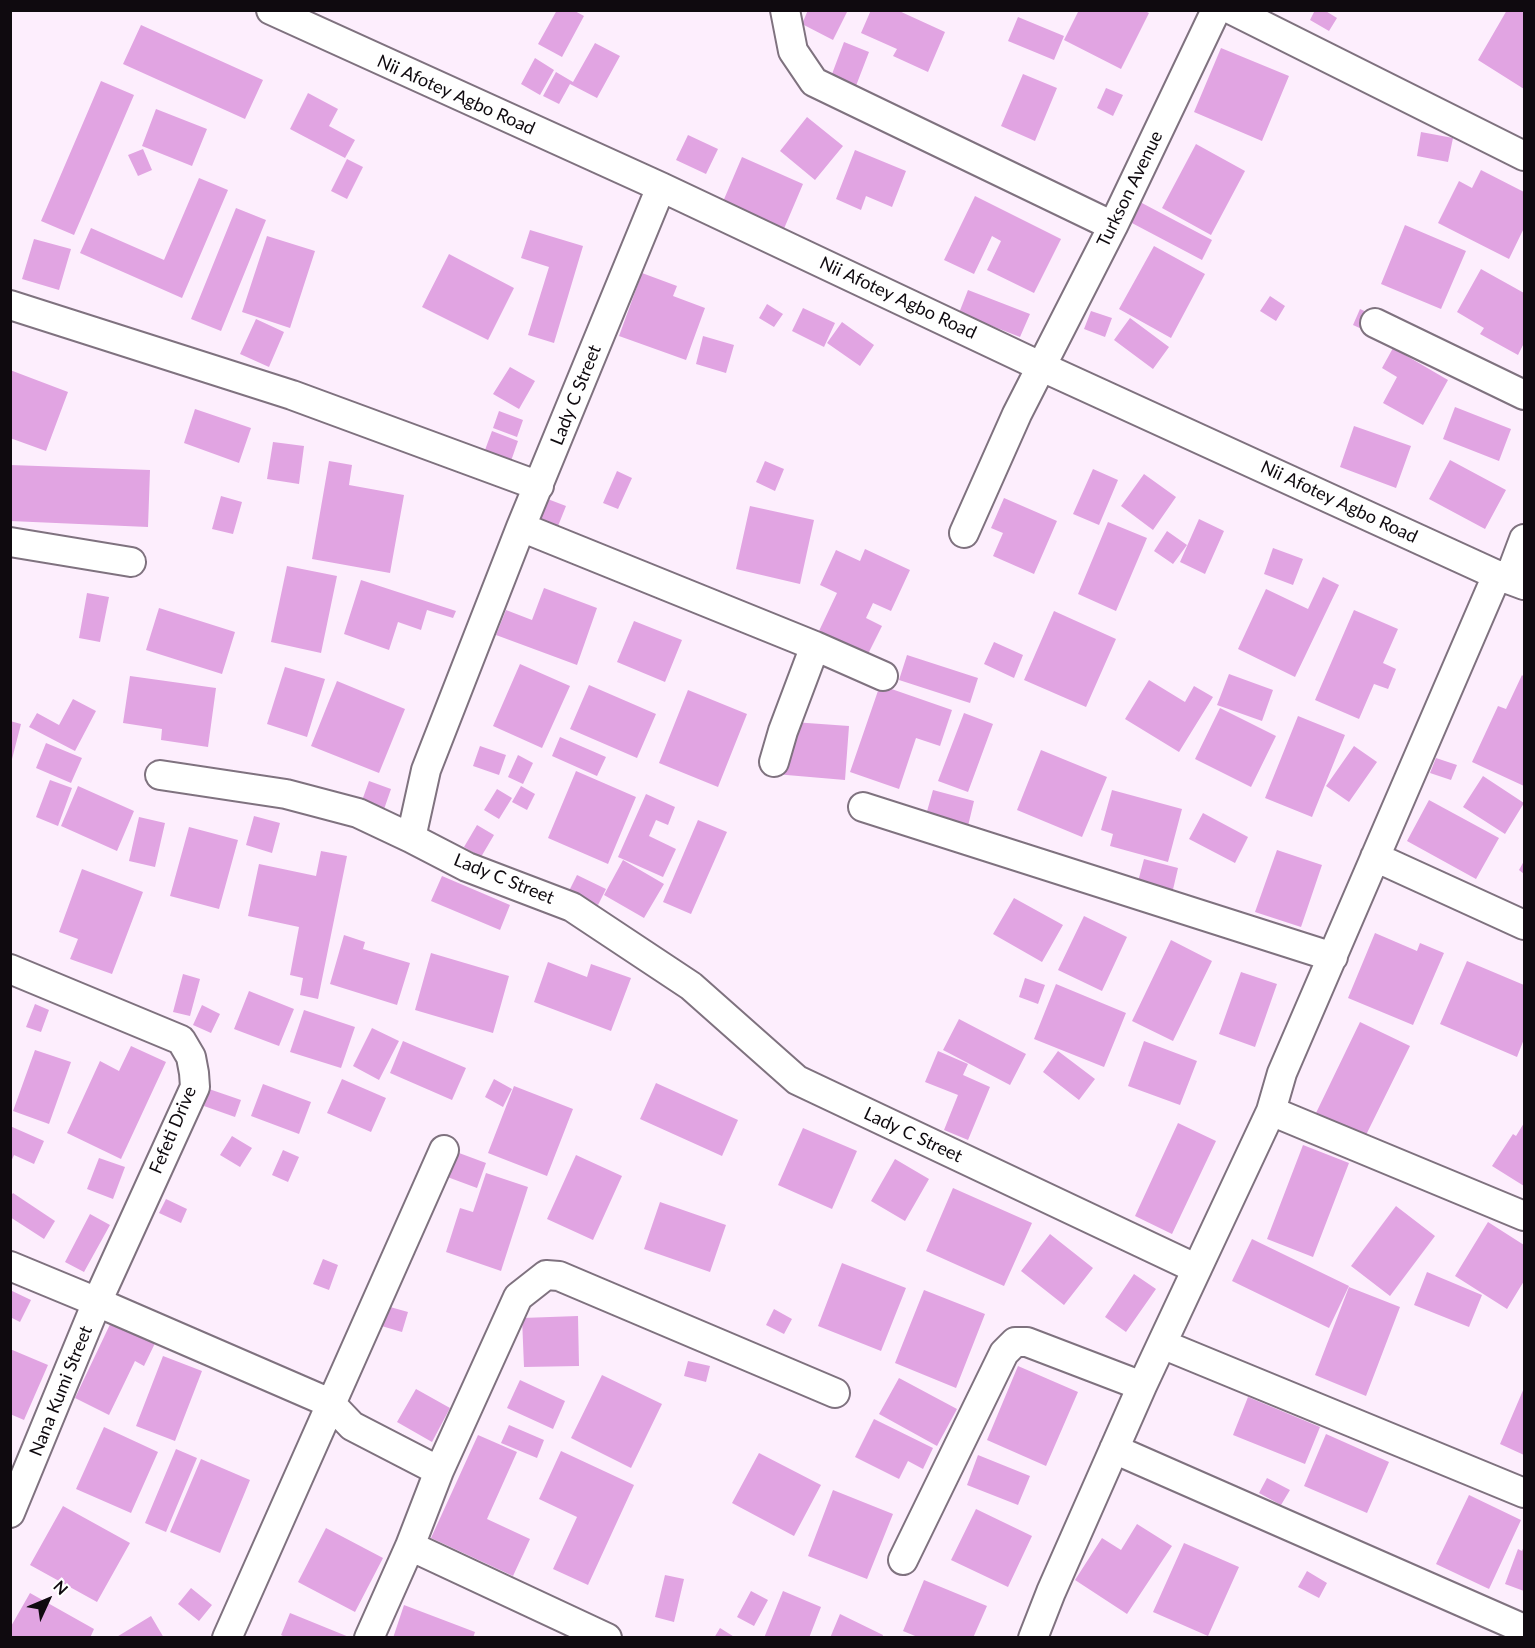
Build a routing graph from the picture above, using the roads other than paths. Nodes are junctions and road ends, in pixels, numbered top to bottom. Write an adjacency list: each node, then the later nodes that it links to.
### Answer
1 (272, 10): 6 (street, Nii Afotey Agbo Road)
2 (785, 10): 7 (street)
3 (1216, 10): 7 (street, Turkson Avenue)
4 (1232, 10): 5 (street)
5 (1524, 156)
6 (661, 187): 10 (street, Nii Afotey Agbo Road); 12 (street, Lady C Street)
7 (1113, 226): 10 (street, Turkson Avenue)
8 (10, 305): 12 (street)
9 (1375, 322): 11 (street)
10 (1040, 366): 14 (street, Turkson Avenue); 18 (street, Nii Afotey Agbo Road)
11 (1524, 394)
12 (539, 486): 13 (street, Lady C Street)
13 (520, 527): 19 (street); 24 (street, Lady C Street)
14 (964, 533)
15 (1524, 539): 18 (street)
16 (10, 542): 17 (street)
17 (131, 562)
18 (1510, 580): 25 (street)
19 (815, 646): 20 (street); 21 (street)
20 (883, 676)
21 (774, 762)
22 (160, 775): 24 (street)
23 (863, 807): 27 (street)
24 (411, 838): 33 (street, Lady C Street)
25 (1375, 857): 26 (street); 27 (street)
26 (1524, 925)
27 (1333, 957): 29 (street)
28 (10, 969): 34 (street, Fefeti Drive)
29 (1271, 1111): 31 (street); 33 (street)
30 (444, 1150): 38 (street)
31 (1524, 1216)
32 (10, 1266): 34 (street)
33 (1197, 1269): 35 (street)
34 (97, 1302): 38 (street); 42 (street, Nana Kumi Street)
35 (1162, 1344): 36 (street); 41 (street)
36 (1142, 1386): 39 (street); 44 (street)
37 (835, 1394): 40 (street)
38 (330, 1403): 40 (street); 46 (street)
39 (1114, 1449): 45 (street); 49 (street)
40 (439, 1471): 43 (street)
41 (1524, 1493)
42 (10, 1513)
43 (410, 1546): 47 (street); 48 (street)
44 (903, 1560)
45 (1524, 1629)
46 (227, 1638)
47 (369, 1638)
48 (607, 1638)
49 (1033, 1638)

